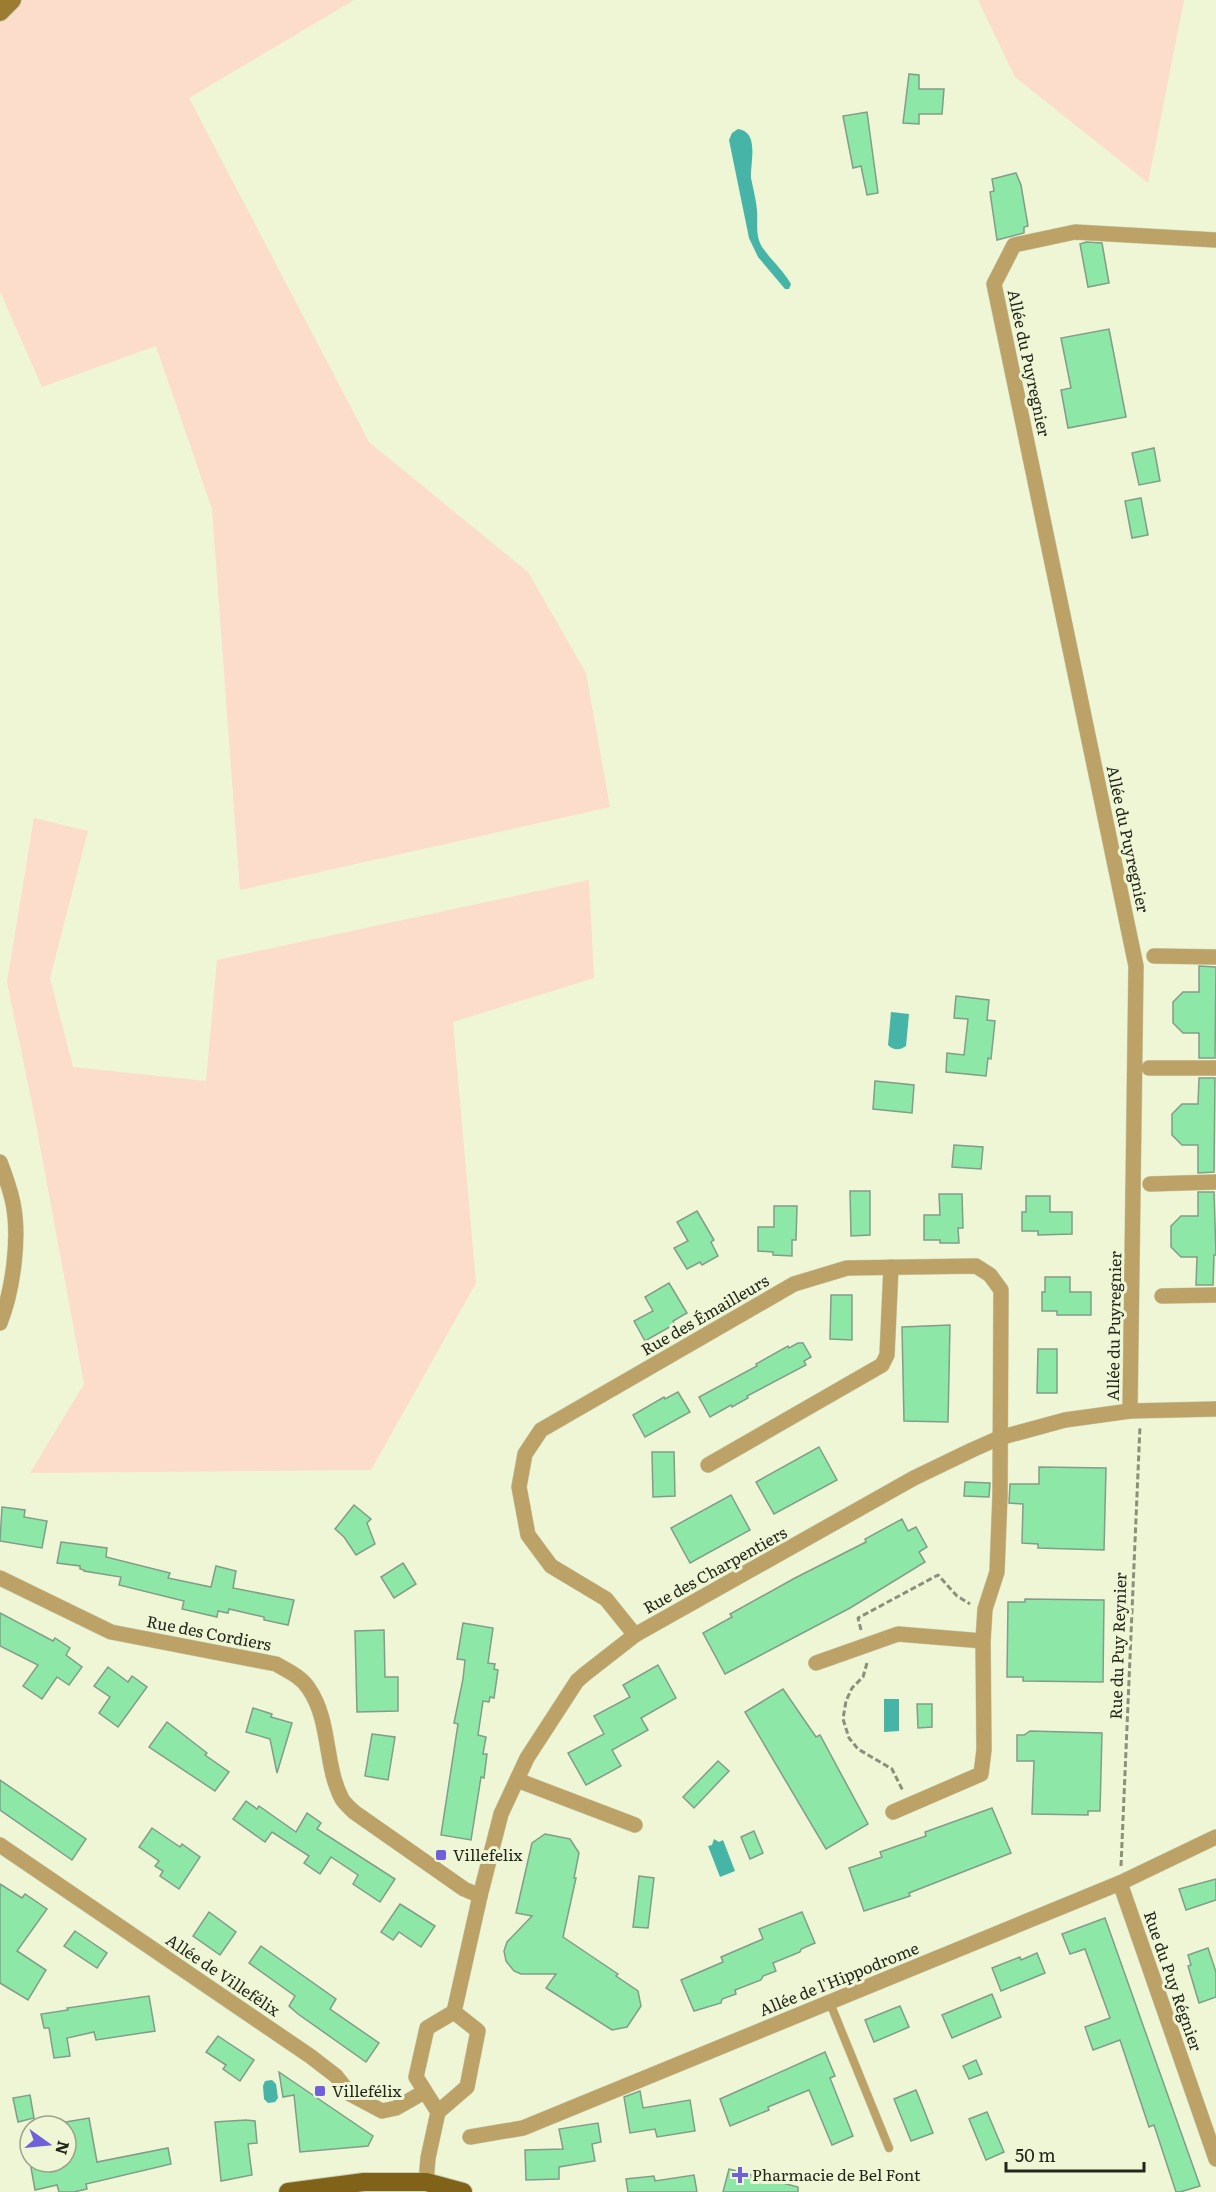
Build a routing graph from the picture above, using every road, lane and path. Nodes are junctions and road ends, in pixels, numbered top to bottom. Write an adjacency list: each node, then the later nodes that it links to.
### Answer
1 (12, 0): 2 (main road)
2 (0, 12)
3 (1216, 240): 16 (street, Allée du Puyregnier)
4 (1154, 956): 5 (street)
5 (1216, 957)
6 (1149, 1068): 7 (street)
7 (1216, 1068)
8 (0, 1162): 14 (street)
9 (1216, 1182): 10 (street)
10 (1150, 1184)
11 (891, 1267): 17 (street, Rue des Émailleurs); 18 (street); 21 (street, Rue des Émailleurs)
12 (1216, 1295): 13 (street)
13 (1162, 1296)
14 (0, 1323)
15 (1216, 1409): 16 (street, Rue des Charpentiers)
16 (1136, 1411): 17 (street, Rue des Charpentiers); 31 (path, Rue du Puy Reynier)
17 (999, 1438): 20 (street, Rue des Émailleurs); 21 (street, Rue des Charpentiers)
18 (708, 1465)
19 (0, 1578): 32 (street, Rue des Cordiers)
20 (986, 1609): 22 (street, Rue des Émailleurs); 23 (path)
21 (635, 1635): 25 (street, Rue des Charpentiers)
22 (983, 1641): 23 (street); 26 (street, Rue des Émailleurs)
23 (866, 1646): 24 (street); 26 (path)
24 (816, 1662)
25 (517, 1780): 28 (street); 32 (street, Rue des Charpentiers)
26 (909, 1805): 27 (street)
27 (893, 1812)
28 (635, 1825)
29 (1216, 1837): 31 (street, Allée de l'Hippodrome)
30 (0, 1845): 35 (street, Allée de Villefélix)
31 (1120, 1882): 33 (street, Allée de l'Hippodrome); 39 (street, Rue du Puy Régnier)
32 (480, 1896): 34 (street, Rue des Charpentiers)
33 (830, 2003): 37 (street, Allée de l'Hippodrome); 38 (lane)
34 (454, 2012): 35 (street); 36 (street)
35 (424, 2092): 36 (street)
36 (438, 2112): 40 (street)
37 (470, 2137)
38 (890, 2148)
39 (1216, 2159)
40 (426, 2182): 41 (main road); 42 (main road)
41 (288, 2192)
42 (462, 2192)

